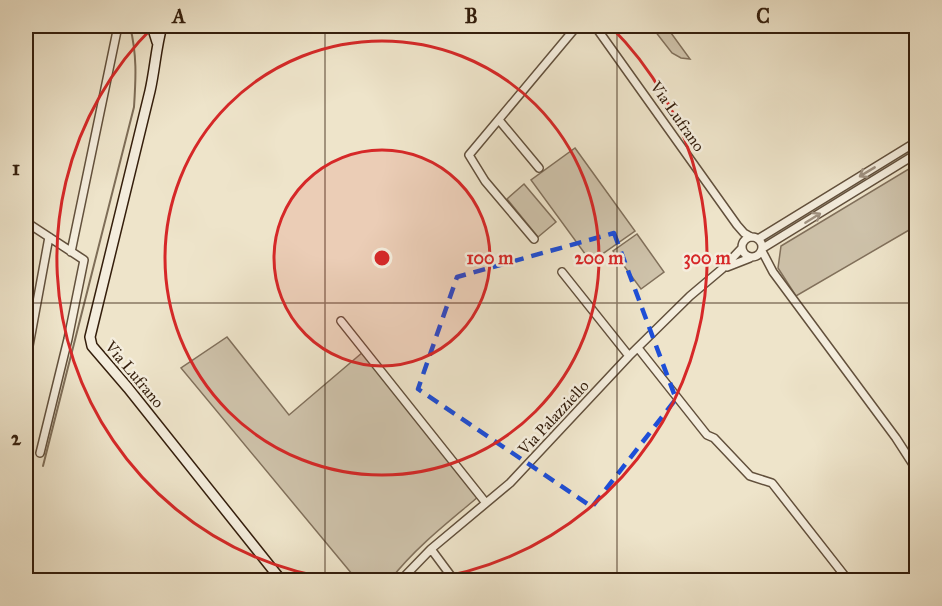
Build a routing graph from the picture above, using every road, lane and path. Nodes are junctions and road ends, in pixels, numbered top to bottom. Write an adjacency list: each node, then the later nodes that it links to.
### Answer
1 (118, 26): 18 (street)
2 (152, 26): 6 (street, Via Lufrano)
3 (162, 26): 6 (street, Via Lufrano)
4 (577, 26): 7 (street)
5 (595, 26): 12 (street, Via Lufrano)
6 (157, 42): 31 (street, Via Lufrano)
7 (499, 120): 10 (street); 15 (street)
8 (916, 142): 14 (street, one-way to 14)
9 (916, 154): 17 (street, one-way to 9)
10 (539, 168)
11 (26, 222): 13 (street)
12 (737, 225): 14 (street); 16 (street)
13 (50, 237): 18 (street); 26 (street)
14 (755, 238): 16 (street); 17 (street)
15 (534, 239)
16 (742, 245): 19 (street); 20 (street, Via Palazziello)
17 (762, 250): 19 (street); 22 (street)
18 (71, 252): 27 (street)
19 (753, 258): 20 (street, Via Palazziello); 22 (street)
20 (722, 269): 24 (street, Via Palazziello)
21 (562, 272): 25 (street)
22 (773, 272): 28 (street)
23 (341, 321): 29 (street)
24 (638, 348): 25 (street, Via Palazziello); 34 (street)
25 (629, 356): 29 (street, Via Palazziello)
26 (26, 362)
27 (40, 453)
28 (916, 469)
29 (486, 503): 30 (street, Via Palazziello)
30 (431, 549): 32 (street, Via Palazziello); 33 (street)
31 (281, 580)
32 (401, 580)
33 (454, 580)
34 (848, 580)

